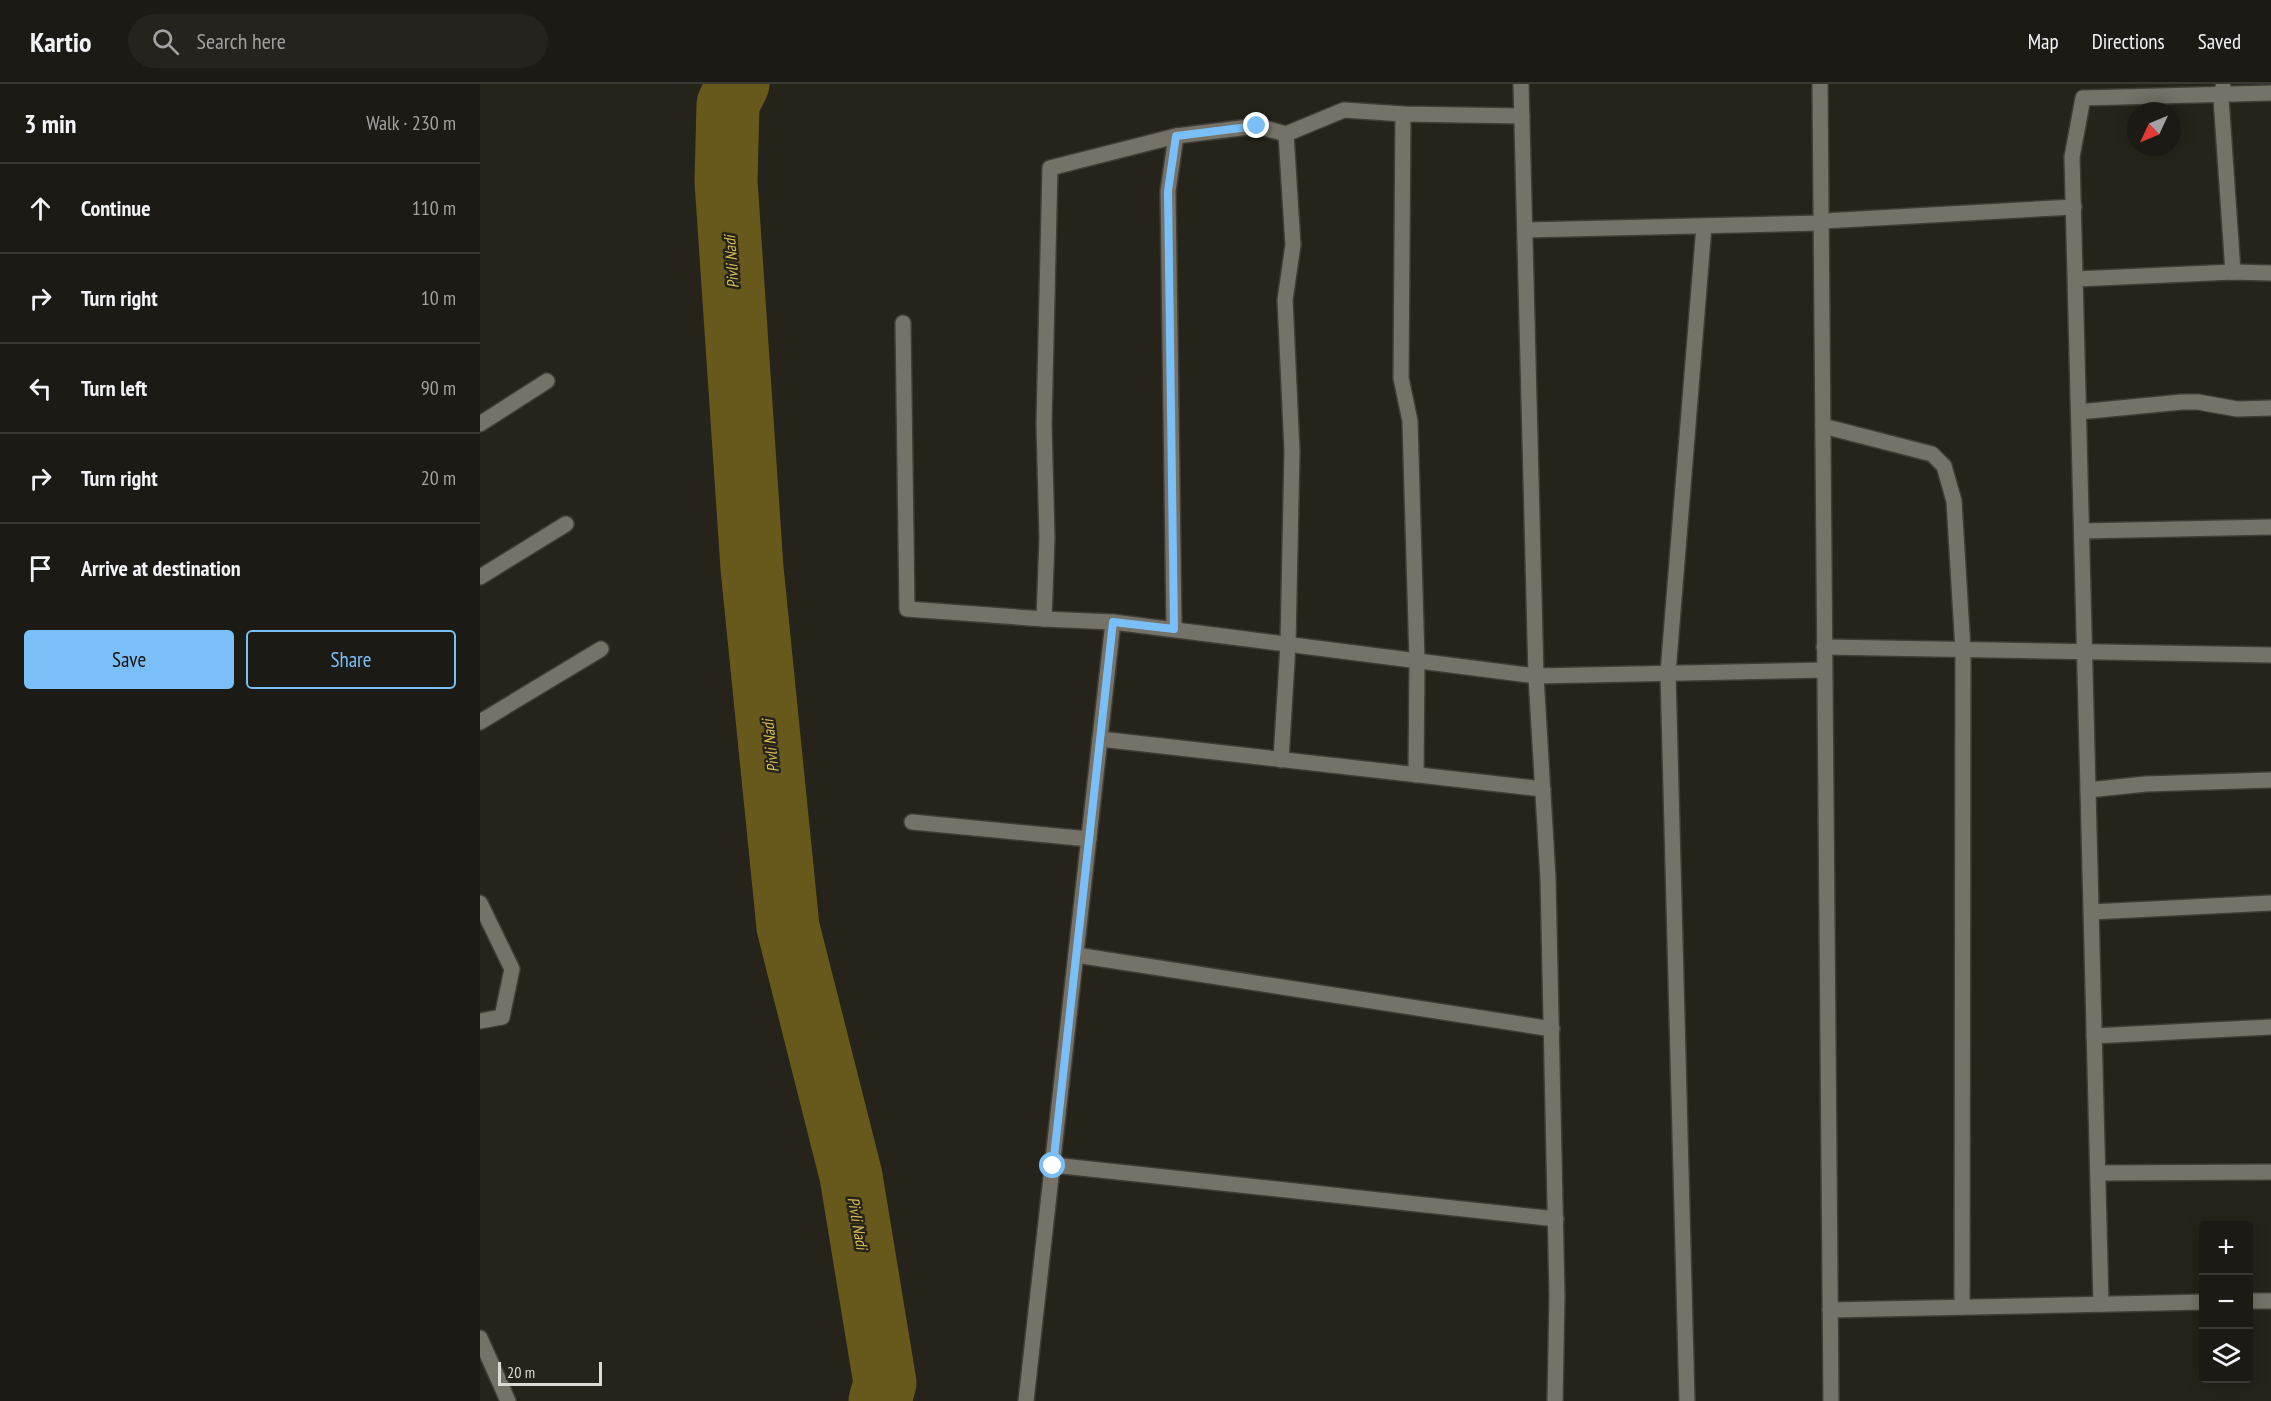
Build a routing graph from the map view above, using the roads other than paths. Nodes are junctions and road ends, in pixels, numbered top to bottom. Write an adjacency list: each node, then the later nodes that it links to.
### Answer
1 (1521, 84): 7 (street)
2 (1820, 84): 11 (street)
3 (2223, 89): 4 (street); 5 (street); 14 (street)
4 (2084, 91): 10 (street)
5 (2271, 93)
6 (1403, 114): 7 (street); 8 (street); 36 (street)
7 (1522, 116): 13 (street)
8 (1286, 134): 9 (street); 30 (street)
9 (1176, 136): 27 (street); 29 (street)
10 (2074, 207): 11 (street); 16 (street)
11 (1821, 223): 12 (street); 22 (street)
12 (1704, 226): 13 (street); 38 (street)
13 (1525, 230): 39 (street)
14 (2233, 272): 15 (street); 16 (street)
15 (2271, 273)
16 (2076, 279): 20 (street)
17 (903, 323): 27 (street)
18 (546, 381): 21 (street)
19 (2271, 408): 20 (street)
20 (2079, 412): 25 (street)
21 (480, 424)
22 (1823, 426): 31 (street); 33 (street)
23 (566, 524): 26 (street)
24 (2271, 526): 25 (street)
25 (2082, 531): 34 (street)
26 (480, 578)
27 (1044, 619): 28 (street)
28 (1113, 622): 29 (street); 41 (street)
29 (1174, 629): 30 (street)
30 (1288, 644): 36 (street); 42 (street)
31 (1824, 647): 33 (street); 37 (street)
32 (601, 649): 40 (street)
33 (1963, 650): 34 (street); 65 (street)
34 (2085, 652): 35 (street); 46 (street)
35 (2271, 655)
36 (1417, 661): 39 (street); 43 (street)
37 (1824, 670): 38 (street); 66 (street)
38 (1668, 673): 39 (street); 71 (street)
39 (1536, 676): 45 (street)
40 (480, 722)
41 (1100, 739): 42 (street); 48 (street)
42 (1281, 760): 43 (street)
43 (1416, 775): 45 (street)
44 (2271, 780): 46 (street)
45 (1543, 789): 55 (street)
46 (2088, 790): 51 (street)
47 (912, 822): 48 (street)
48 (1089, 839): 52 (street)
49 (480, 903): 53 (street)
50 (2271, 903): 51 (street)
51 (2091, 912): 56 (street)
52 (1076, 955): 55 (street); 57 (street)
53 (480, 1021)
54 (2271, 1027): 56 (street)
55 (1552, 1029): 60 (street)
56 (2094, 1035): 59 (street)
57 (1053, 1166): 60 (street); 69 (street)
58 (2271, 1172): 59 (street)
59 (2098, 1173): 64 (street)
60 (1556, 1219): 70 (street)
61 (2253, 1301): 62 (street)
62 (2271, 1301)
63 (2199, 1302): 64 (street)
64 (2101, 1304): 65 (street)
65 (1962, 1307): 66 (street)
66 (1830, 1310): 72 (street)
67 (480, 1338): 68 (street)
68 (508, 1401)
69 (1026, 1401)
70 (1555, 1401)
71 (1687, 1401)
72 (1831, 1401)

